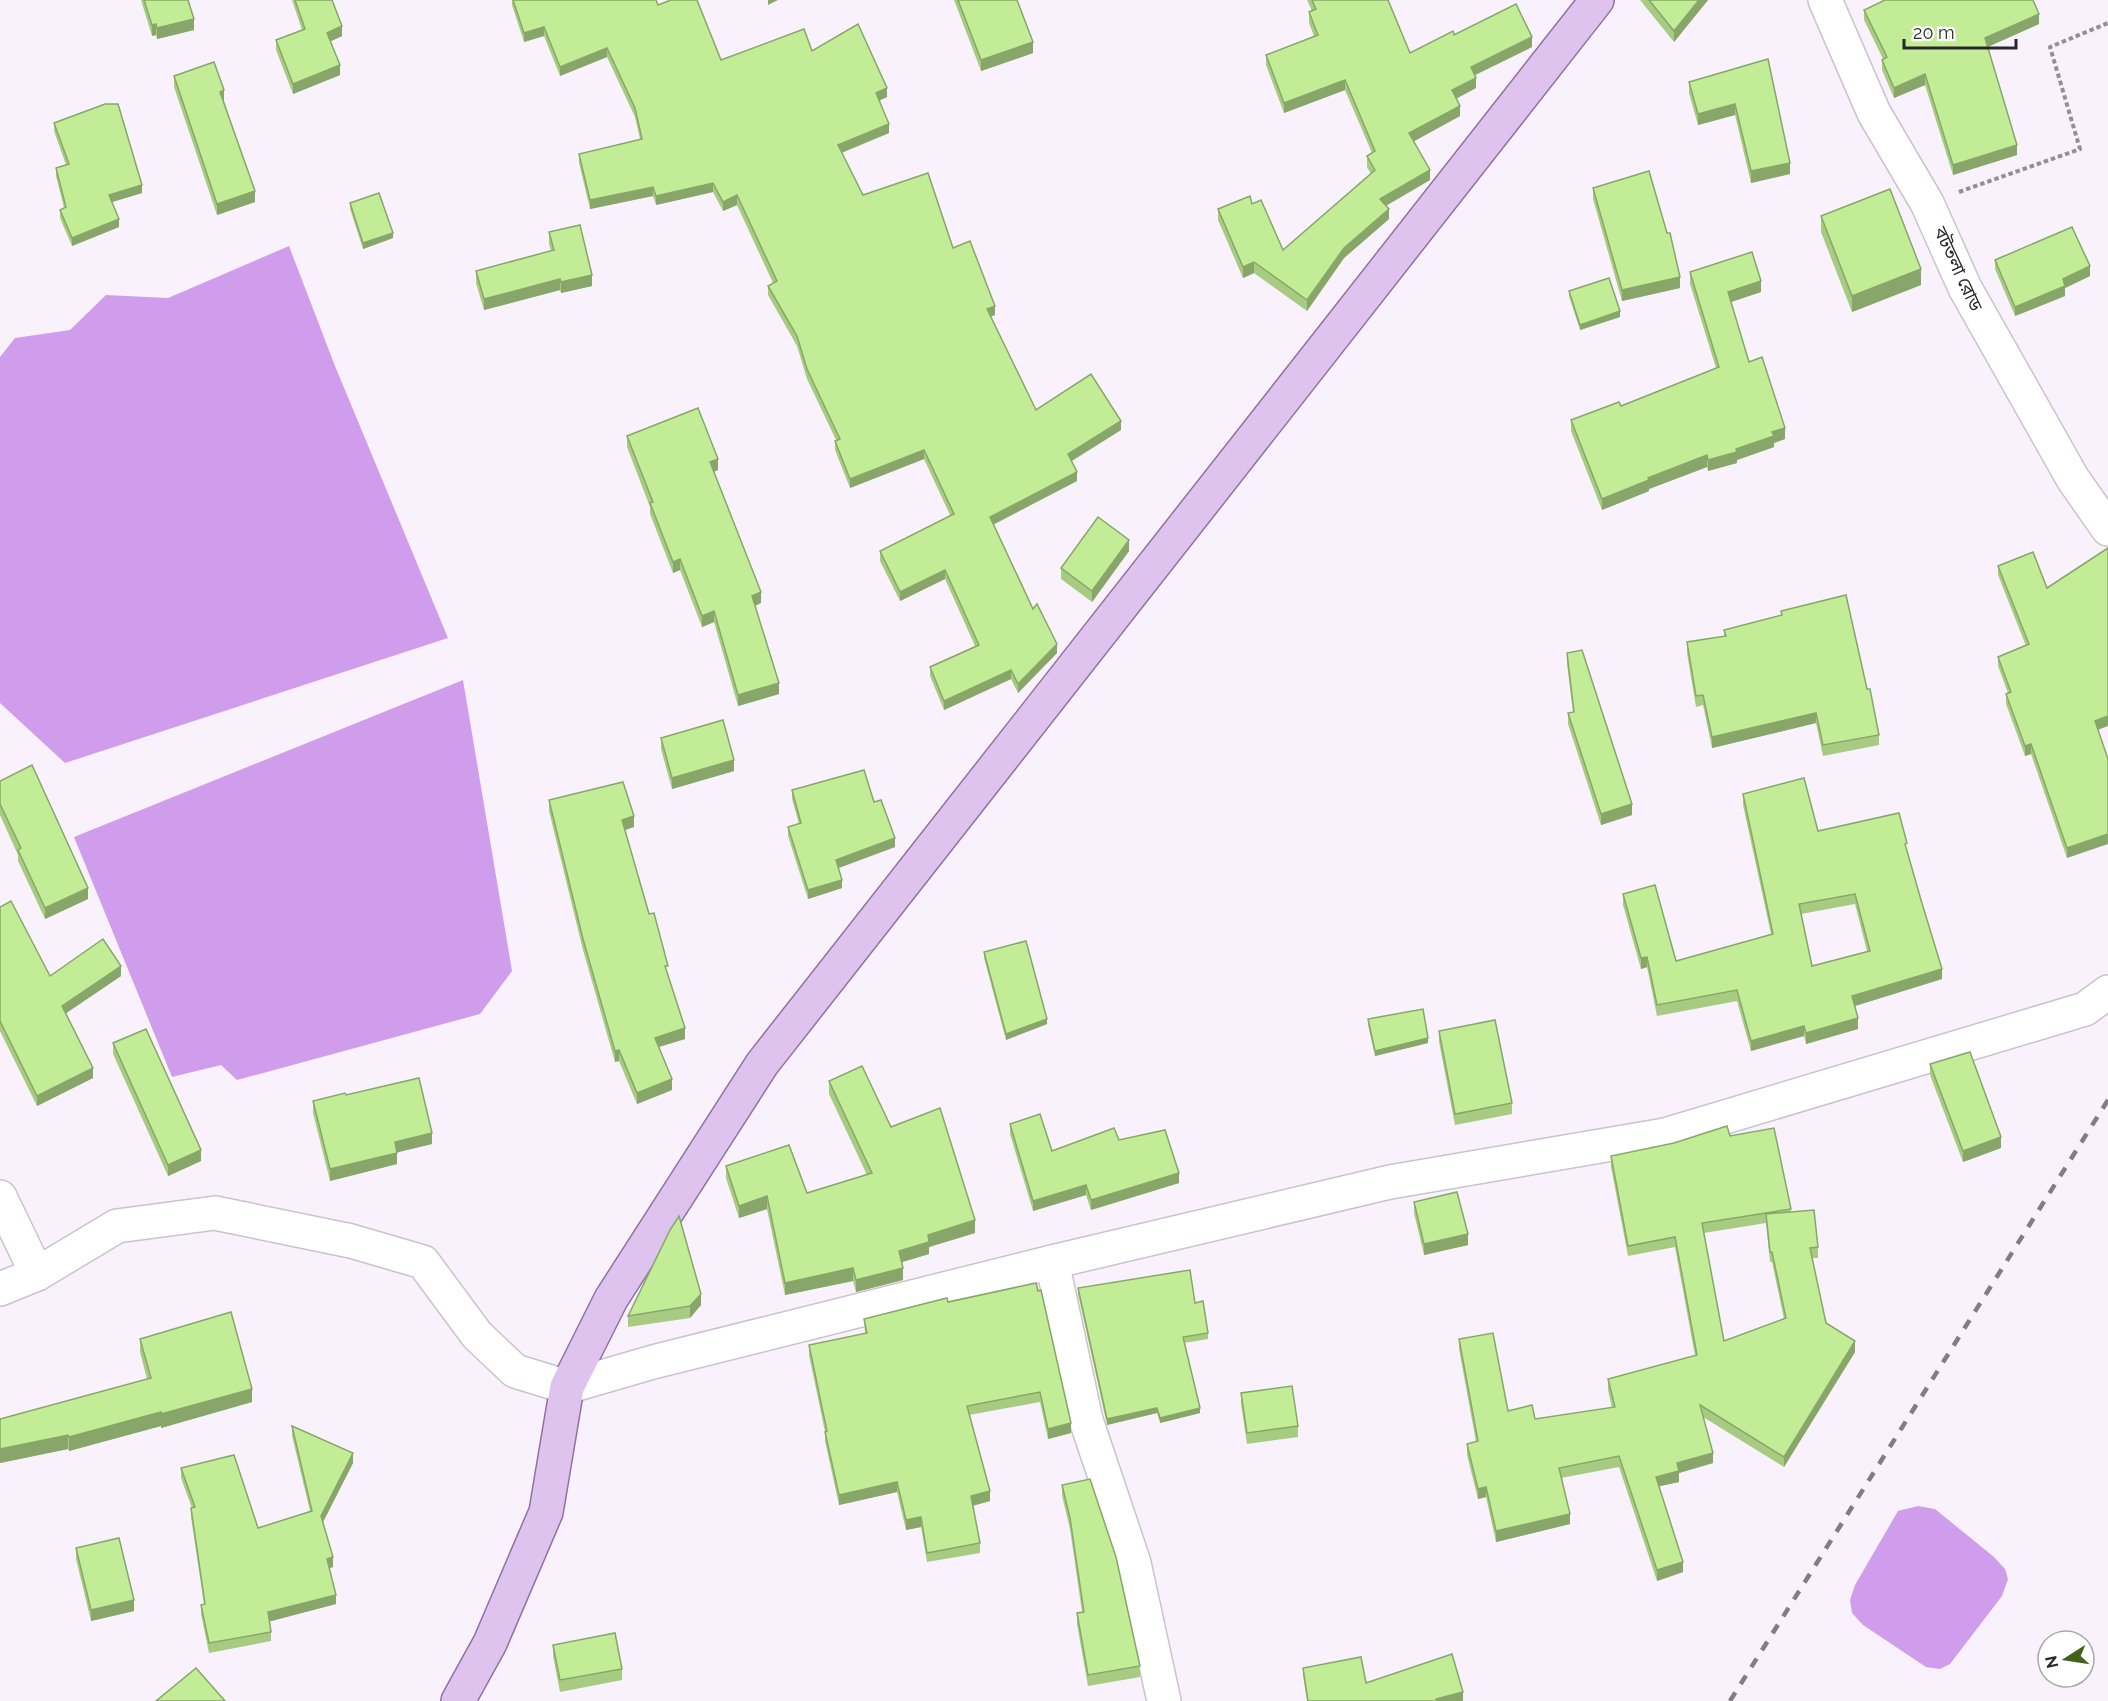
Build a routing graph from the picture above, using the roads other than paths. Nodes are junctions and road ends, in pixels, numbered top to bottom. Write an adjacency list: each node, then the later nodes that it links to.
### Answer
1 (1597, 0): 9 (main road)
2 (1825, 0): 3 (street, বটতলা রোড)
3 (2108, 529)
4 (2108, 992): 6 (street)
5 (0, 1197): 7 (street)
6 (1052, 1262): 9 (street); 11 (street)
7 (37, 1274): 8 (street); 9 (street)
8 (0, 1289)
9 (567, 1387): 10 (main road)
10 (458, 1701)
11 (1164, 1701)

